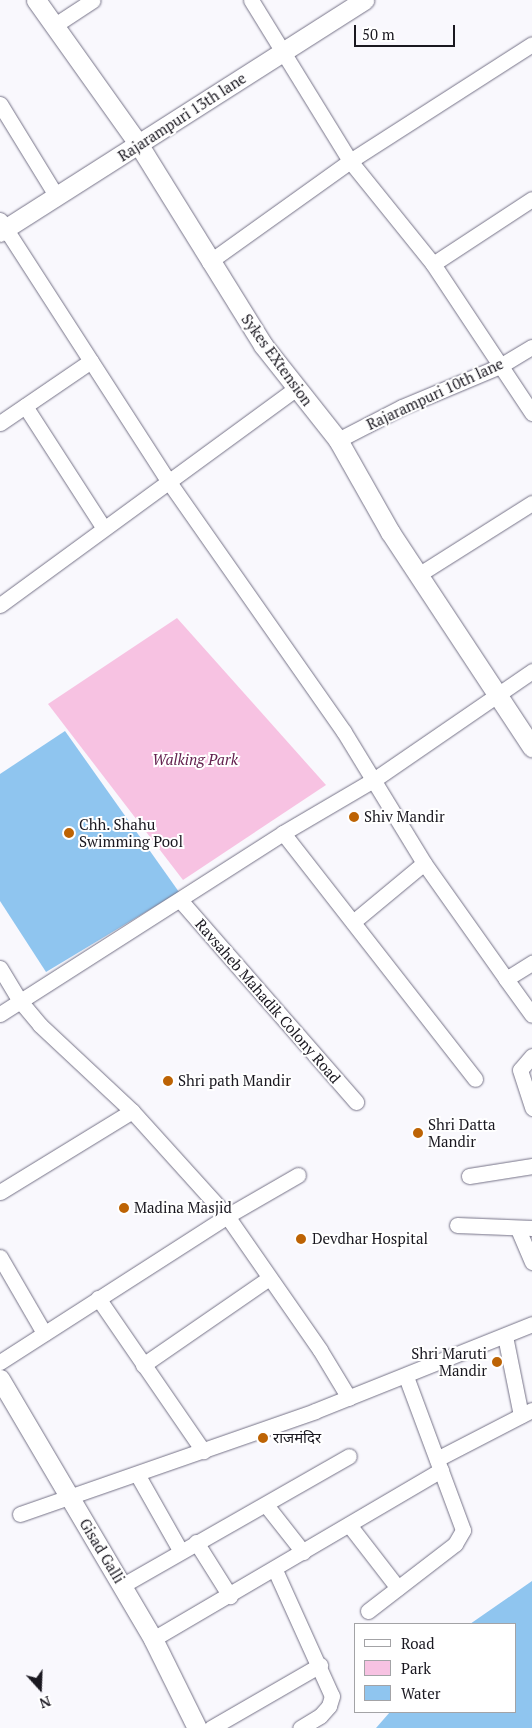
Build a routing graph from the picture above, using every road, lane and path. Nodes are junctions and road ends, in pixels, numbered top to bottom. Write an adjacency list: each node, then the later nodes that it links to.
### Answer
1 (36, 0): 5 (street, Sykes EXtension)
2 (93, 0): 5 (street)
3 (251, 0): 7 (street)
4 (364, 0): 7 (street, Rajarampuri 13th lane)
5 (55, 25): 9 (street, Sykes EXtension)
6 (532, 44): 10 (street)
7 (281, 53): 9 (street, Rajarampuri 13th lane); 10 (street)
8 (0, 104): 11 (street)
9 (139, 145): 11 (street, Rajarampuri 13th lane); 14 (street, Sykes EXtension)
10 (350, 161): 14 (street); 15 (street)
11 (57, 197): 13 (street, Rajarampuri 13th lane)
12 (532, 199): 15 (street)
13 (2, 227): 17 (street)
14 (209, 262): 19 (street, Sykes EXtension)
15 (433, 264): 18 (street)
16 (532, 348): 18 (street, Rajarampuri 10th lane)
17 (91, 361): 20 (street); 24 (street)
18 (500, 366): 21 (street); 23 (street, Rajarampuri 10th lane)
19 (295, 389): 23 (street, Sykes EXtension); 24 (street)
20 (25, 406): 22 (street); 26 (street)
21 (532, 413)
22 (0, 423)
23 (338, 440): 27 (street, Sykes EXtension)
24 (169, 482): 26 (street); 32 (street)
25 (532, 503): 27 (street)
26 (103, 527): 28 (street)
27 (418, 575): 30 (street, Sykes EXtension)
28 (0, 605)
29 (532, 672): 30 (street)
30 (497, 695): 31 (street, Sykes EXtension); 32 (street)
31 (532, 747)
32 (374, 779): 33 (street); 34 (street)
33 (283, 833): 35 (street); 36 (street)
34 (424, 863): 36 (street); 39 (street)
35 (180, 900): 40 (street); 45 (street, Ravsaheb Mahadik Colony Road)
36 (353, 922): 44 (street)
37 (532, 963): 39 (street)
38 (0, 968): 40 (street)
39 (506, 979): 42 (street)
40 (20, 1001): 41 (street); 47 (street)
41 (0, 1014)
42 (532, 1015)
43 (532, 1056): 46 (street)
44 (475, 1079)
45 (356, 1102)
46 (532, 1108)
47 (132, 1110): 51 (street); 52 (street)
48 (532, 1166): 50 (street)
49 (298, 1175): 52 (street)
50 (469, 1176)
51 (0, 1192)
52 (227, 1216): 57 (street); 58 (street)
53 (457, 1225): 54 (street)
54 (525, 1228): 56 (street)
55 (0, 1258): 60 (street)
56 (532, 1262)
57 (269, 1278): 63 (street); 66 (street)
58 (98, 1298): 60 (street); 63 (street)
59 (532, 1324): 61 (street)
60 (44, 1333): 62 (street)
61 (504, 1336): 64 (street); 67 (street)
62 (0, 1362)
63 (143, 1365): 68 (street)
64 (406, 1377): 66 (street); 70 (street)
65 (0, 1380): 72 (street, Gisad Galli)
66 (349, 1398): 68 (street)
67 (527, 1412): 70 (street)
68 (203, 1451): 71 (street)
69 (349, 1456): 73 (street)
70 (439, 1464): 75 (street); 81 (street)
71 (137, 1474): 72 (street); 77 (street)
72 (70, 1497): 74 (street); 80 (street, Gisad Galli)
73 (266, 1505): 76 (street); 78 (street)
74 (20, 1514)
75 (350, 1526): 78 (street); 81 (street)
76 (196, 1542): 77 (street); 82 (street)
77 (180, 1550): 80 (street)
78 (303, 1552): 79 (street)
79 (275, 1570): 82 (street); 85 (street)
80 (122, 1585): 84 (street, Gisad Galli)
81 (398, 1588): 83 (street)
82 (230, 1596): 84 (street)
83 (368, 1611)
84 (154, 1639): 86 (street, Gisad Galli)
85 (320, 1664): 87 (street); 88 (street)
86 (197, 1728)
87 (211, 1728)
88 (300, 1728)

